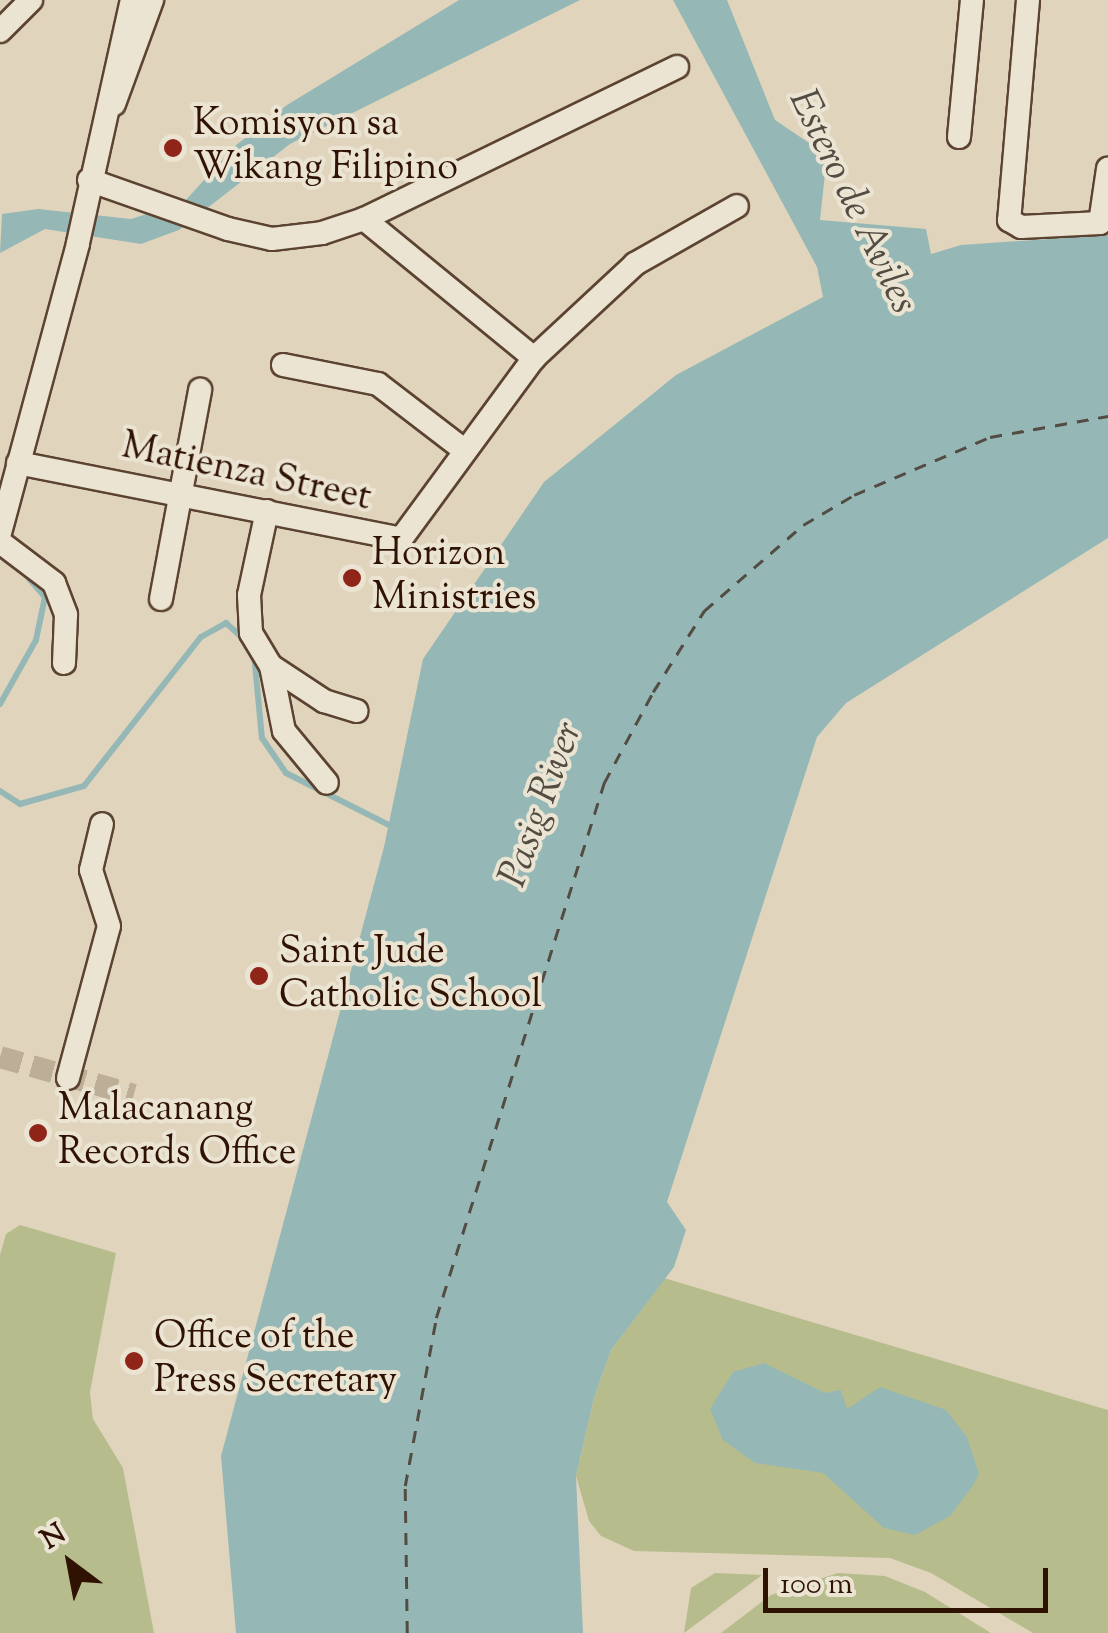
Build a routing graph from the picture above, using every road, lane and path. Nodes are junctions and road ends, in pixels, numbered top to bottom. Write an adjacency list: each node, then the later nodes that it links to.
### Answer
1 (31, 0): 6 (street)
2 (132, 0): 8 (street)
3 (152, 0): 8 (street)
4 (972, 0): 9 (street)
5 (1028, 0): 10 (street)
6 (0, 31)
7 (677, 67): 13 (street)
8 (105, 120): 11 (street)
9 (959, 137)
10 (1108, 169)
11 (88, 184): 13 (street); 19 (street)
12 (736, 206): 14 (street, Matienza Street)
13 (364, 220): 14 (street)
14 (534, 358): 18 (street, Matienza Street)
15 (282, 365): 18 (street)
16 (200, 390): 20 (street)
17 (0, 439): 19 (street, Matienza Street)
18 (464, 450): 21 (street, Matienza Street)
19 (21, 454): 20 (street, Matienza Street); 22 (street)
20 (179, 492): 21 (street, Matienza Street); 24 (street)
21 (266, 511): 26 (street)
22 (0, 533)
23 (0, 542): 25 (street)
24 (161, 599)
25 (64, 663)
26 (270, 666): 27 (street); 28 (street)
27 (356, 712)
28 (327, 783)
29 (102, 824): 30 (street)
30 (68, 1078)

